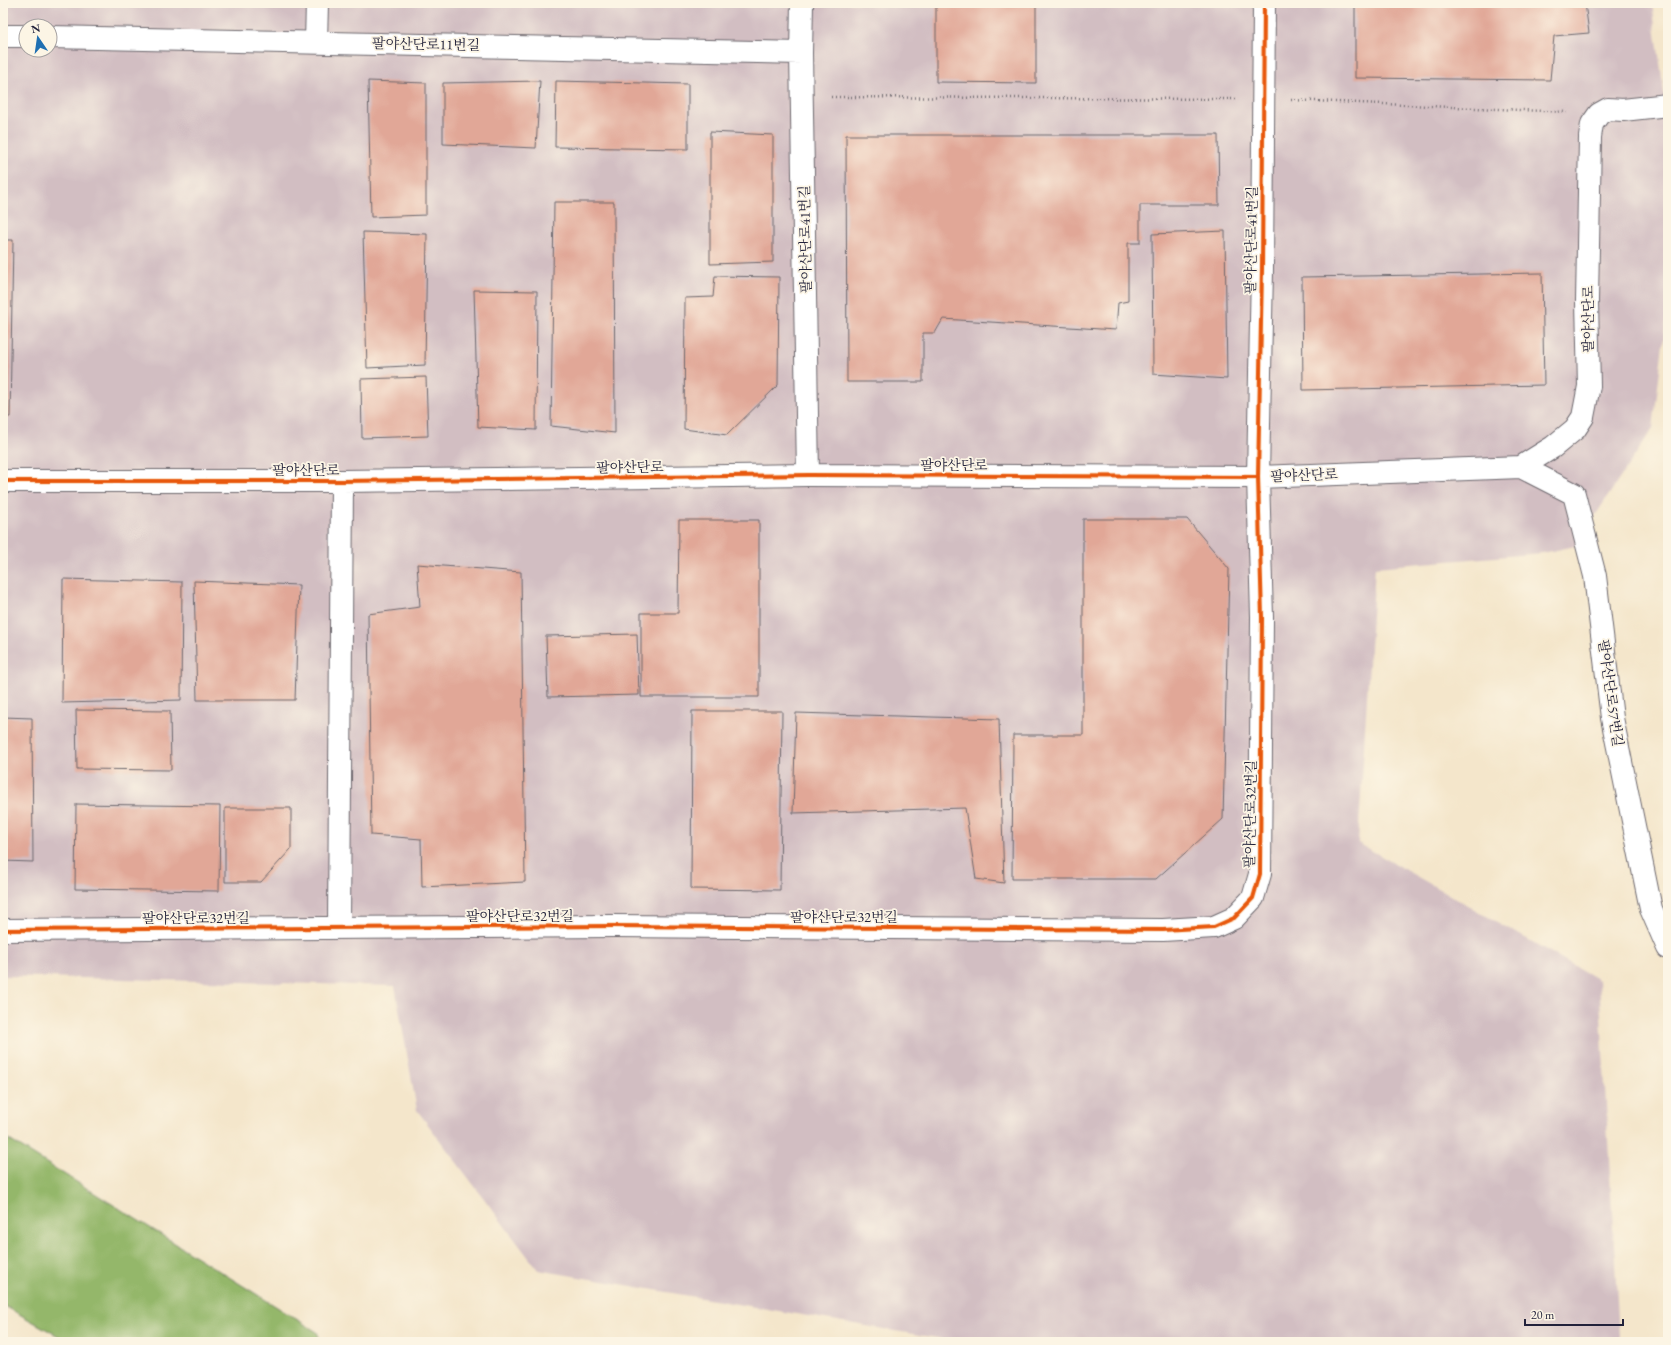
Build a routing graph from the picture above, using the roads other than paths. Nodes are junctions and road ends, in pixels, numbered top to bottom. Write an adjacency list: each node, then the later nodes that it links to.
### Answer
1 (317, 3): 7 (street)
2 (802, 3): 8 (street, 팔야산단로41번길)
3 (1264, 3): 12 (street, 팔야산단로41번길)
4 (3, 36): 5 (street)
5 (18, 36)
6 (58, 37): 7 (street, 팔야산단로11번길)
7 (316, 42): 8 (street, 팔야산단로11번길)
8 (801, 53): 11 (street, 팔야산단로41번길)
9 (1668, 106): 10 (street, 팔야산단로)
10 (1521, 466): 12 (street, 팔야산단로); 17 (street, 팔야산단로57번길)
11 (808, 475): 12 (street, 팔야산단로); 14 (street, 팔야산단로)
12 (1258, 477): 15 (street, 팔야산단로32번길)
13 (3, 481): 14 (street, 팔야산단로)
14 (342, 482): 15 (street)
15 (339, 928): 16 (street, 팔야산단로32번길)
16 (3, 930)
17 (1668, 948)

